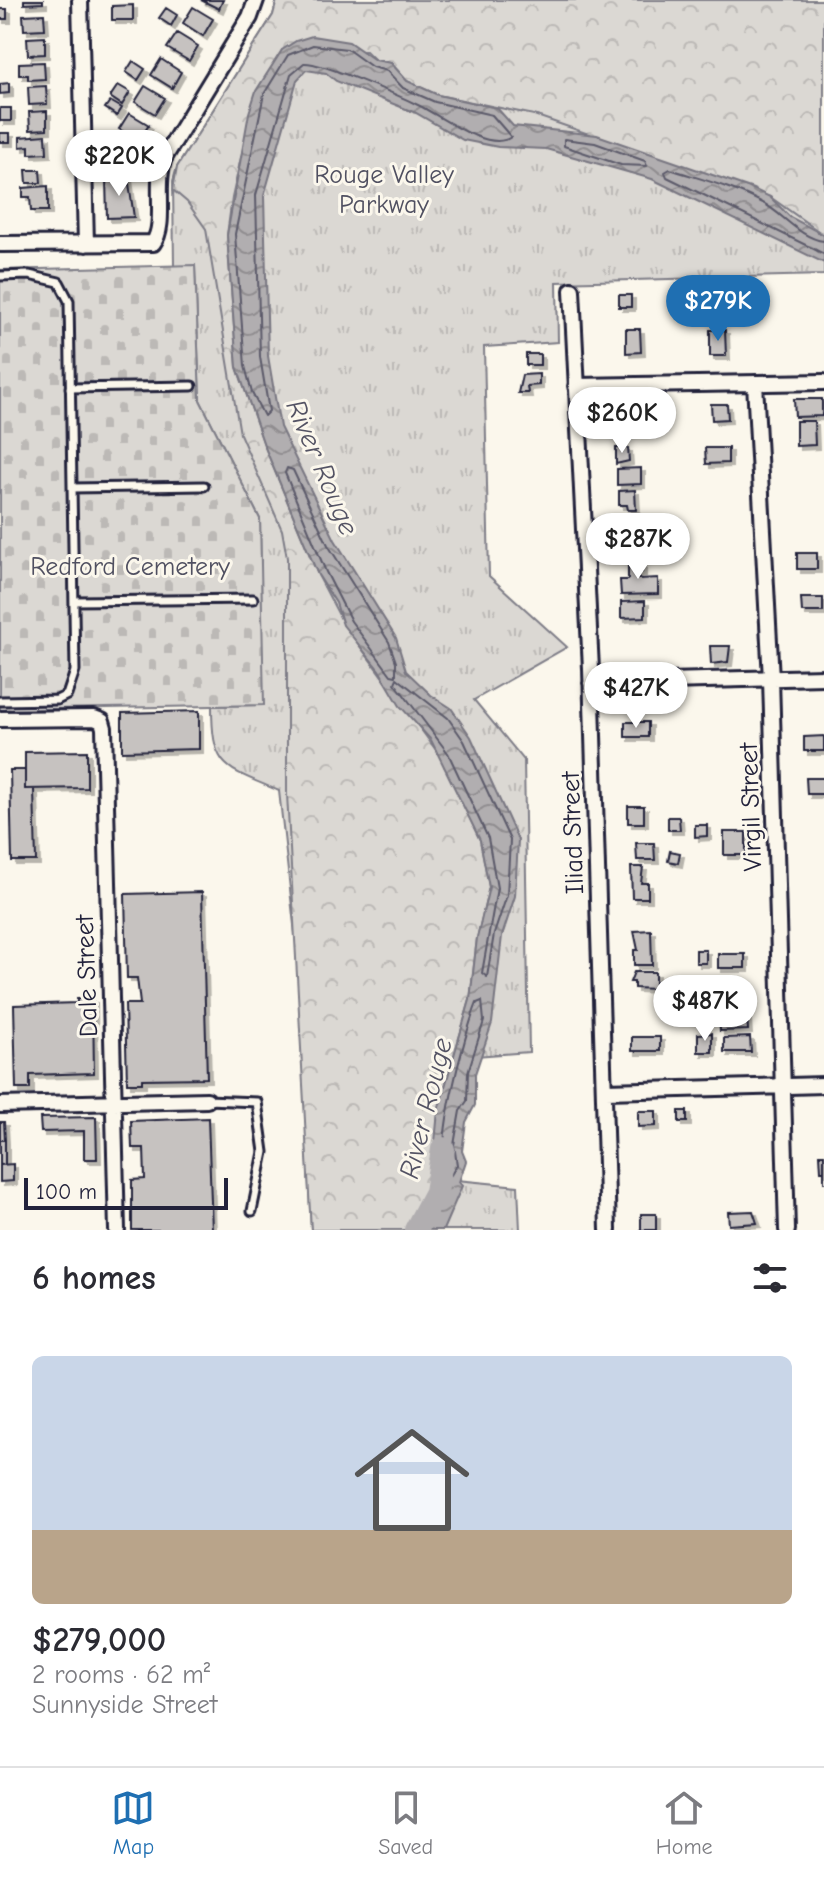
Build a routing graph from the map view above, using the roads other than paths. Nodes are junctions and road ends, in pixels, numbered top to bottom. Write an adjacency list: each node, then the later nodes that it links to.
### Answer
1 (80, 0): 4 (street)
2 (256, 0): 4 (street)
3 (0, 244): 4 (street)
4 (86, 244)
5 (0, 276): 12 (lane)
6 (572, 290): 11 (street, Iliad Street)
7 (824, 382): 8 (street)
8 (755, 383): 11 (street); 21 (street, Virgil Street)
9 (181, 386): 10 (lane); 12 (lane); 13 (lane)
10 (192, 386)
11 (576, 386): 22 (street, Iliad Street)
12 (70, 388): 15 (lane)
13 (182, 397)
14 (204, 486): 15 (lane)
15 (72, 488): 18 (lane)
16 (243, 599): 17 (lane); 18 (lane); 19 (lane)
17 (253, 599)
18 (74, 601): 23 (lane)
19 (243, 610)
20 (824, 677): 21 (street)
21 (771, 679): 22 (street); 25 (street, Virgil Street)
22 (591, 683): 27 (street, Iliad Street)
23 (0, 701)
24 (0, 719): 29 (street, Dale Street)
25 (783, 1085): 26 (street); 27 (street); 34 (street, Virgil Street)
26 (824, 1085)
27 (606, 1091): 33 (street, Iliad Street)
28 (207, 1100): 29 (street); 31 (lane)
29 (114, 1102): 30 (street); 32 (street, Dale Street)
30 (0, 1105)
31 (252, 1211)
32 (117, 1230)
33 (608, 1230)
34 (787, 1230)

